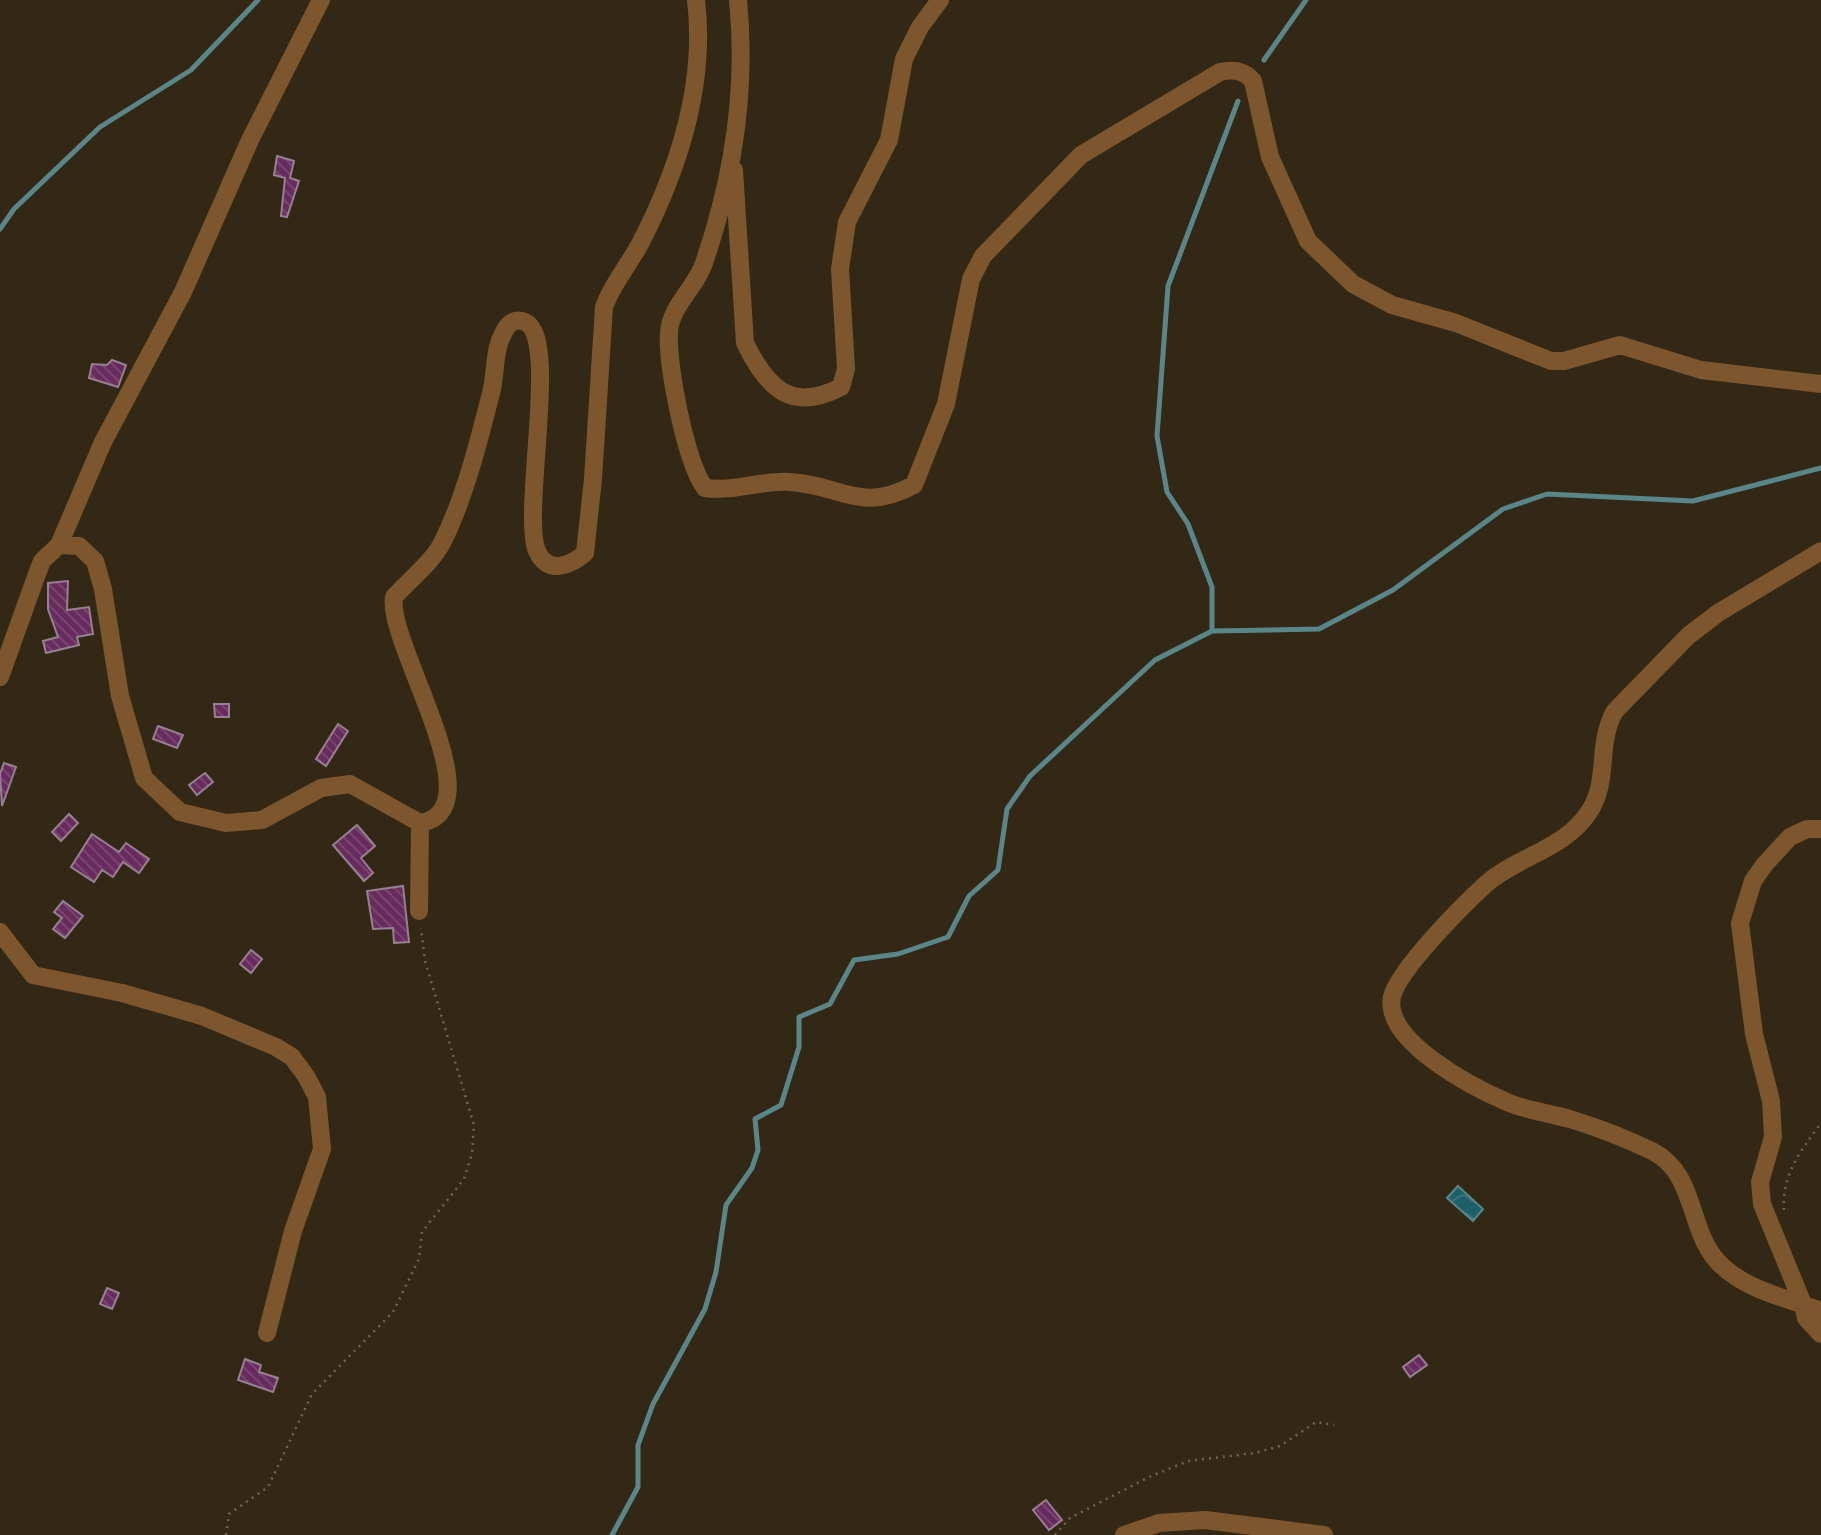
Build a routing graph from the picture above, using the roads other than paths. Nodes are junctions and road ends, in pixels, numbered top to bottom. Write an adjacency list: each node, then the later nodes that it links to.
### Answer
1 (321, 0): 7 (street)
2 (695, 0): 10 (street)
3 (738, 0): 5 (street)
4 (940, 0): 5 (street)
5 (734, 150): 6 (street)
6 (1821, 384)
7 (59, 545): 9 (street); 10 (street)
8 (1821, 551): 14 (street)
9 (0, 677)
10 (420, 823): 12 (street)
11 (1821, 829): 14 (street)
12 (419, 911)
13 (0, 932): 16 (street)
14 (1803, 1304): 15 (street); 17 (street)
15 (1821, 1311)
16 (267, 1333)
17 (1821, 1334)
18 (1124, 1535): 19 (street)
19 (1324, 1535)

